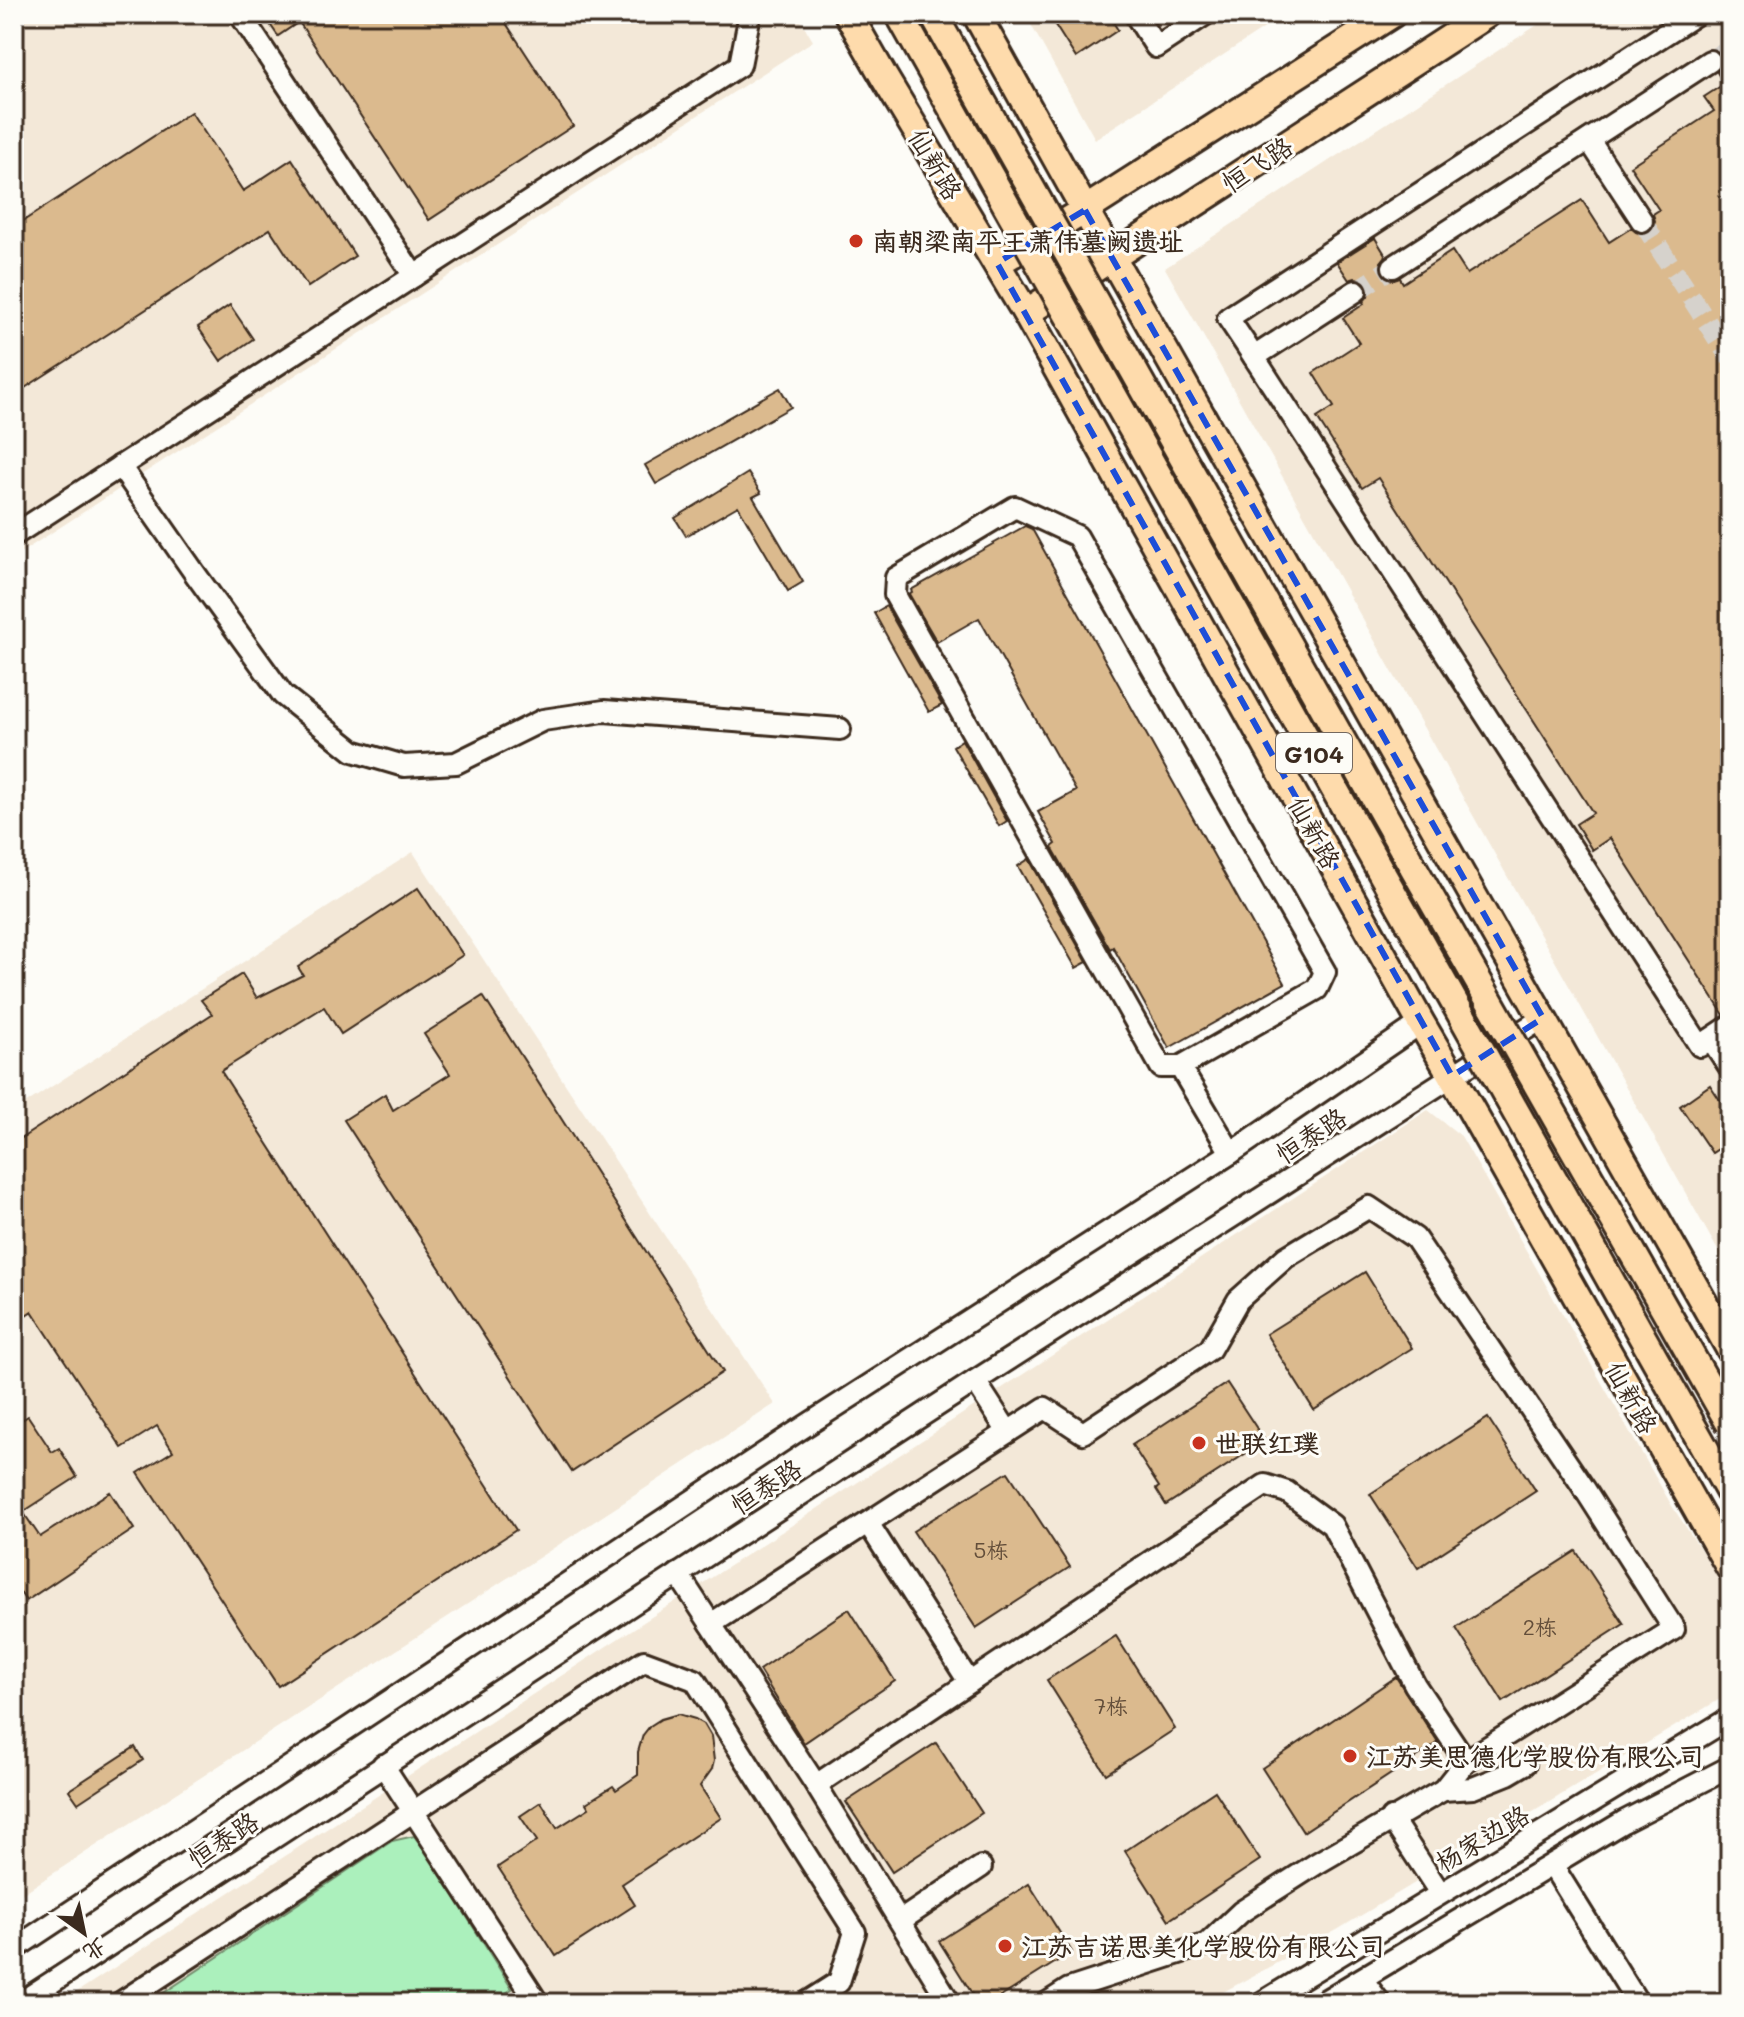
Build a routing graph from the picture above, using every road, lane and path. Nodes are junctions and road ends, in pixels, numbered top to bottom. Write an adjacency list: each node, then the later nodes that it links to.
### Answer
1 (240, 14): 19 (street)
2 (750, 14): 19 (street)
3 (848, 14): 17 (main road, 仙新路)
4 (899, 14): 38 (main road, 仙新路 / G104, bridge)
5 (933, 14): 36 (main road, bridge)
6 (976, 14): 14 (main road)
7 (1135, 14): 8 (street)
8 (1206, 14)
9 (1392, 14): 14 (main road, 恒飞路)
10 (1487, 14): 16 (main road, 恒飞路)
11 (1696, 14): 22 (street)
12 (1710, 61): 13 (street)
13 (1589, 140): 15 (street); 18 (street)
14 (1085, 210): 16 (main road); 17 (main road, 恒飞路)
15 (1642, 221)
16 (1112, 258): 21 (main road, 恒飞路); 26 (main road)
17 (997, 263): 21 (main road, 仙新路)
18 (1393, 267)
19 (414, 276): 23 (street)
20 (1356, 291): 22 (street)
21 (1026, 313): 27 (main road, 仙新路)
22 (1254, 357): 29 (street)
23 (120, 466): 24 (street); 25 (street)
24 (14, 535)
25 (840, 729)
26 (1543, 1018): 32 (street, 恒泰路); 34 (main road)
27 (1421, 1023): 32 (main road, 仙新路); 33 (street, 恒泰路)
28 (1730, 1026): 29 (street)
29 (1711, 1039): 31 (street)
30 (1180, 1067): 30 (street); 33 (street)
31 (1730, 1068)
32 (1452, 1076): 35 (street, 恒泰路); 40 (main road, 仙新路)
33 (1231, 1153): 59 (street, 恒泰路)
34 (1730, 1349)
35 (975, 1381): 37 (street); 43 (street, 恒泰路)
36 (1730, 1424)
37 (1008, 1432): 41 (street); 47 (street)
38 (1730, 1493)
39 (1730, 1499): 40 (main road)
40 (1700, 1517): 42 (main road, 仙新路)
41 (868, 1523): 44 (street); 45 (street)
42 (1730, 1568)
43 (678, 1574): 44 (street); 49 (street, 恒泰路)
44 (711, 1624): 51 (street)
45 (969, 1682): 47 (street); 51 (street)
46 (1730, 1718): 57 (street, 杨家边路)
47 (1466, 1761): 52 (street)
48 (1525, 1764): 52 (street)
49 (383, 1765): 53 (street); 62 (street, 恒泰路)
50 (1730, 1767): 55 (street)
51 (816, 1785): 58 (street)
52 (1443, 1790): 54 (street)
53 (413, 1811): 61 (street); 63 (street); 64 (street)
54 (1391, 1818): 57 (street); 66 (street)
55 (1552, 1865): 60 (street); 70 (street)
56 (981, 1867): 58 (street)
57 (1440, 1893): 67 (street, 杨家边路)
58 (900, 1921): 65 (street)
59 (14, 1949)
60 (1362, 1979): 68 (street); 69 (street)
61 (133, 2000)
62 (20, 2003)
63 (538, 2003)
64 (806, 2003)
65 (950, 2003)
66 (1047, 2003)
67 (1261, 2003)
68 (1321, 2003)
69 (1380, 2003)
70 (1638, 2003)

